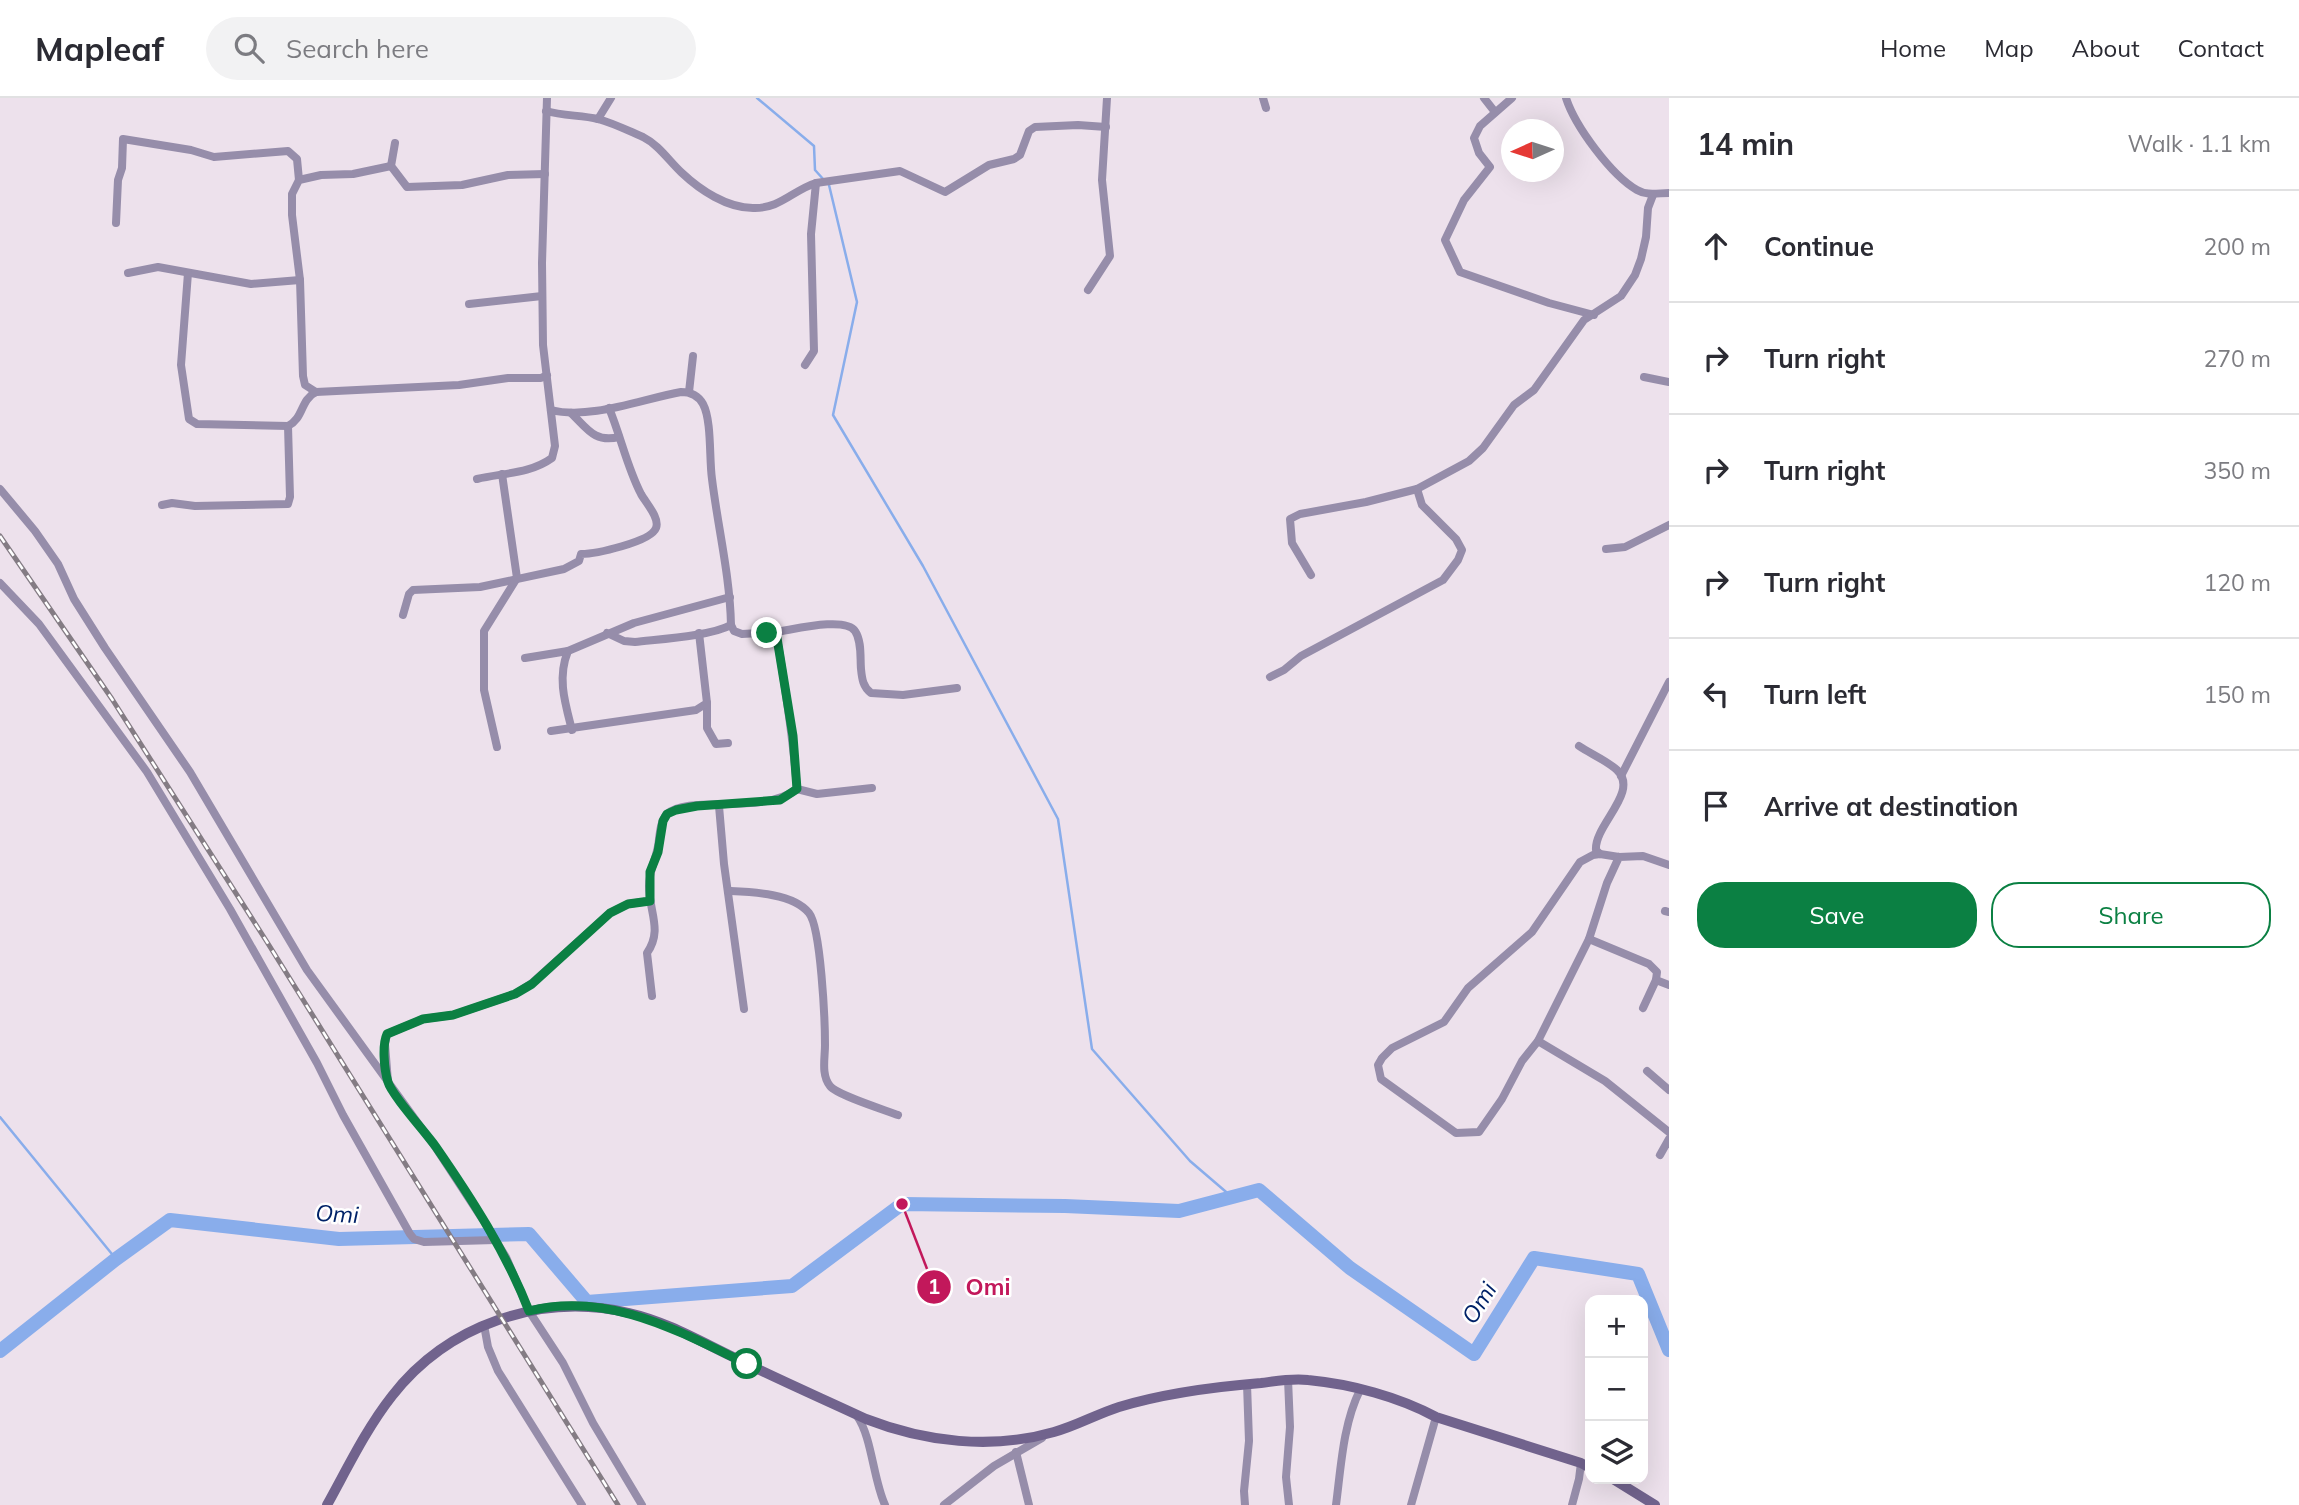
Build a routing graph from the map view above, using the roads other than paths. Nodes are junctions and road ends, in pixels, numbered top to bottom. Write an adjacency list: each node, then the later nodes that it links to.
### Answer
1 (547, 98): 9 (street)
2 (611, 98): 11 (street)
3 (1107, 98): 12 (street)
4 (1263, 98): 8 (street)
5 (1484, 98): 10 (street)
6 (1512, 98): 10 (street)
7 (1566, 98): 19 (street)
8 (1266, 108)
9 (546, 111): 11 (street); 15 (street)
10 (1495, 112): 27 (street)
11 (598, 119): 17 (street)
12 (1106, 127): 17 (street); 24 (street)
13 (396, 143): 14 (street)
14 (391, 166): 15 (street); 16 (street)
15 (545, 174): 25 (street)
16 (299, 180): 20 (street); 23 (street)
17 (816, 183): 29 (street)
18 (1669, 193): 19 (street)
19 (1653, 195): 27 (street)
20 (116, 223)
21 (128, 273): 22 (street)
22 (188, 273): 23 (street); 38 (street)
23 (300, 280): 33 (street)
24 (1088, 290)
25 (542, 296): 26 (street); 30 (street)
26 (469, 304)
27 (1594, 315): 43 (street)
28 (693, 356): 34 (street)
29 (805, 365)
30 (547, 375): 33 (street); 36 (street)
31 (1644, 377): 32 (street)
32 (1669, 382)
33 (316, 392): 38 (street)
34 (689, 392): 35 (street); 50 (street)
35 (609, 408): 37 (street); 39 (street)
36 (551, 410): 37 (street); 40 (street)
37 (571, 413): 39 (street)
38 (288, 426): 44 (street)
39 (619, 437): 48 (street)
40 (502, 474): 41 (street); 48 (street)
41 (477, 479)
42 (0, 489): 84 (street)
43 (1417, 489): 47 (street); 58 (street)
44 (162, 505)
45 (1669, 525): 46 (street)
46 (1606, 549)
47 (1311, 575)
48 (517, 578): 51 (street); 66 (street)
49 (0, 583): 90 (street)
50 (730, 597): 52 (street); 54 (street)
51 (403, 615)
52 (731, 625): 53 (street); 55 (street)
53 (776, 632): 60 (street); 69 (street)
54 (607, 633): 55 (street); 56 (street)
55 (699, 633): 61 (street)
56 (568, 651): 57 (street); 62 (street)
57 (525, 658)
58 (1270, 677)
59 (1669, 682): 67 (street)
60 (957, 688)
61 (707, 703): 62 (street); 64 (street)
62 (572, 730): 63 (street)
63 (551, 731)
64 (728, 743)
65 (1579, 746): 67 (street)
66 (496, 747)
67 (1621, 776): 71 (street)
68 (872, 788): 69 (street)
69 (797, 789): 70 (street)
70 (719, 806): 74 (street); 75 (street)
71 (1600, 854): 72 (street); 82 (street)
72 (1619, 858): 73 (street); 76 (street)
73 (1669, 865)
74 (728, 891): 81 (street); 86 (street)
75 (650, 901): 79 (street); 84 (street)
76 (1589, 939): 77 (street); 82 (street)
77 (1656, 980): 78 (street); 80 (street)
78 (1669, 985)
79 (652, 996)
80 (1643, 1008)
81 (744, 1009)
82 (1538, 1041): 87 (street)
83 (1647, 1071): 85 (street)
84 (388, 1083): 90 (street)
85 (1669, 1090)
86 (898, 1115)
87 (1669, 1132)
88 (1669, 1139): 89 (street)
89 (1660, 1155)
90 (495, 1240): 91 (street)
91 (529, 1311): 92 (main road); 96 (main road); 105 (street)
92 (484, 1325): 103 (main road); 104 (street)
93 (1288, 1379): 94 (main road); 95 (main road); 110 (street)
94 (1247, 1384): 98 (main road); 109 (street)
95 (1360, 1390): 97 (main road); 111 (street)
96 (856, 1414): 98 (main road); 106 (street)
97 (1436, 1418): 100 (main road); 112 (street)
98 (1056, 1432): 99 (street)
99 (1016, 1452): 107 (street); 108 (street)
100 (1585, 1464)
101 (1585, 1470): 113 (street)
102 (1621, 1484): 114 (main road)
103 (327, 1505)
104 (582, 1505)
105 (642, 1505)
106 (885, 1505)
107 (944, 1505)
108 (1029, 1505)
109 (1245, 1505)
110 (1289, 1505)
111 (1336, 1505)
112 (1410, 1505)
113 (1572, 1505)
114 (1655, 1505)

